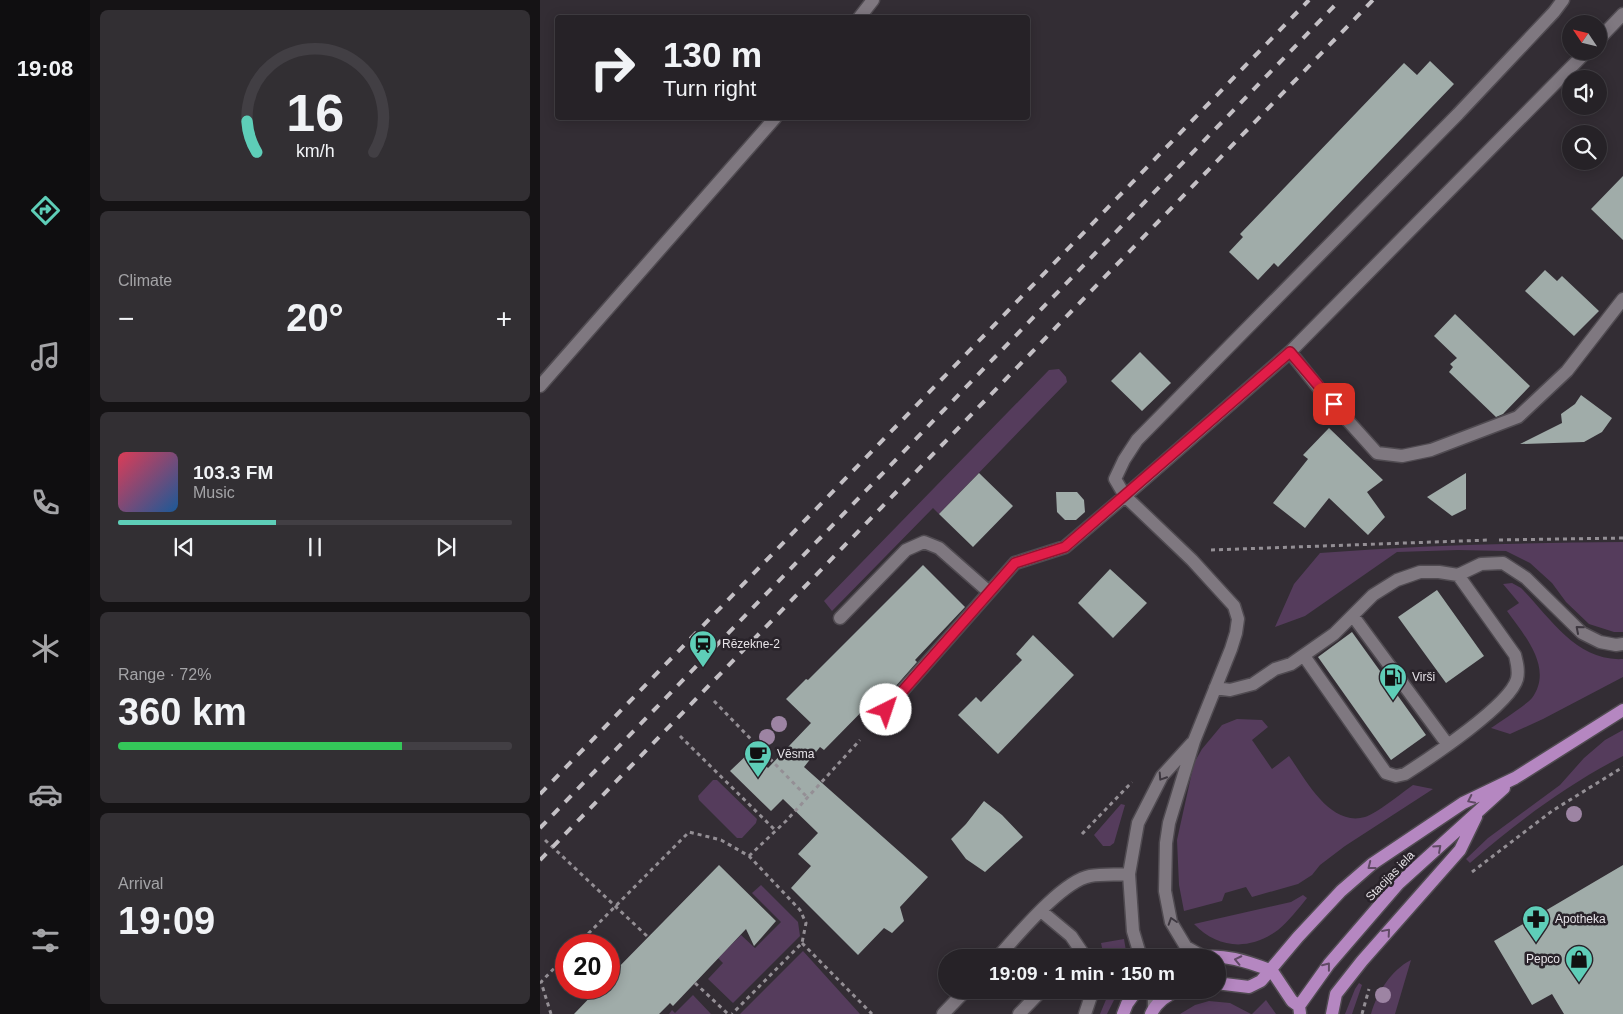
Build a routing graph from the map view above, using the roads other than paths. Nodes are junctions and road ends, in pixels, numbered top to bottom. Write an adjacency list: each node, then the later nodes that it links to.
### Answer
1 (873, 0): 4 (street)
2 (1563, 0): 11 (street)
3 (1623, 14): 5 (street)
4 (861, 15)
5 (1608, 30)
6 (1578, 60): 9 (street)
7 (773, 120): 10 (street)
8 (1623, 299): 9 (street)
9 (1290, 352): 11 (street)
10 (540, 386)
11 (1125, 496): 13 (street); 18 (street)
12 (1458, 575): 14 (street); 16 (street, one-way to 12); 22 (street)
13 (989, 592): 15 (street); 20 (street)
14 (1353, 616): 17 (street); 22 (street)
15 (840, 618)
16 (1623, 644)
17 (1304, 656): 18 (street); 22 (street)
18 (1215, 688): 21 (street)
19 (1623, 710): 23 (main road, Stacijas iela)
20 (873, 724)
21 (1194, 741): 25 (street, one-way to 25); 30 (street, one-way to 21)
22 (1448, 745)
23 (1515, 778): 24 (main road, Stacijas iela); 32 (main road, Stacijas iela, one-way to 32)
24 (1478, 812): 39 (main road, Stacijas iela, one-way to 24); 45 (main road, one-way to 24)
25 (1129, 874): 26 (street); 29 (street)
26 (1041, 911): 27 (street); 28 (street)
27 (1005, 949)
28 (1078, 949)
29 (1138, 949)
30 (1189, 949)
31 (1226, 957): 32 (main road, one-way to 31)
32 (1272, 971): 33 (main road, Stacijas iela); 39 (main road, Stacijas iela)
33 (1226, 984)
34 (957, 999): 41 (street)
35 (1033, 999): 42 (street)
36 (1090, 999): 43 (street)
37 (1131, 999): 44 (main road)
38 (1164, 999): 40 (main road)
39 (1300, 1010)
40 (1152, 1011)
41 (943, 1014)
42 (1019, 1014)
43 (1085, 1014)
44 (1123, 1014)
45 (1332, 1014)

